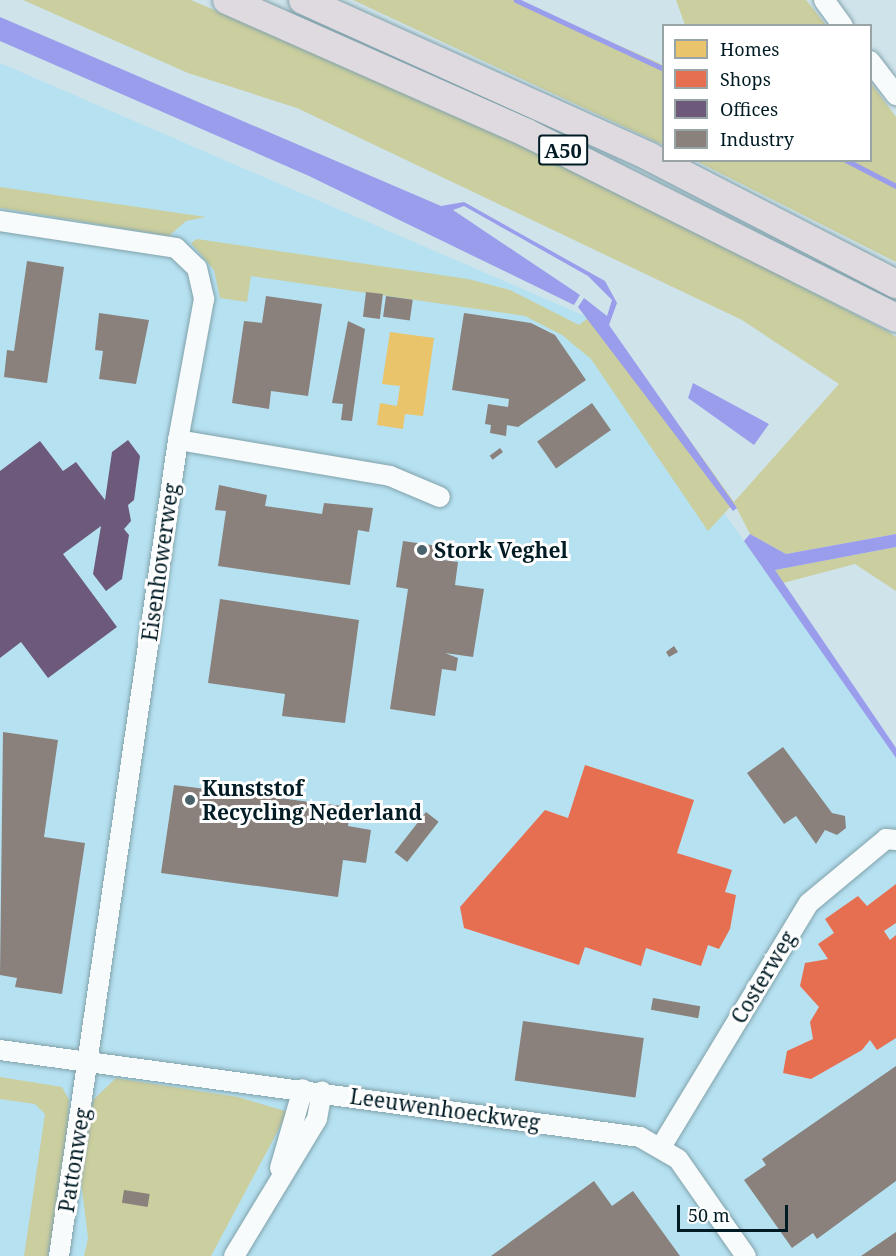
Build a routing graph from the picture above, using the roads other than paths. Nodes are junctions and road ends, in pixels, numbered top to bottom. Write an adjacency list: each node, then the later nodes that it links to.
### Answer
1 (227, 0): 9 (highway, A50)
2 (303, 0): 8 (highway, A50)
3 (824, 0): 4 (street)
4 (842, 24)
5 (872, 64): 6 (street)
6 (896, 95)
7 (0, 221): 10 (street, Eisenhowerweg)
8 (896, 284)
9 (893, 317)
10 (178, 440): 11 (street); 14 (street, Eisenhowerweg)
11 (440, 497)
12 (896, 840): 16 (street, Costerweg)
13 (0, 1050): 14 (street, Leeuwenhoeckweg)
14 (89, 1064): 15 (street, Leeuwenhoeckweg); 17 (street, Pattonweg)
15 (312, 1090): 16 (street, Leeuwenhoeckweg); 18 (street)
16 (661, 1147): 19 (street, Leeuwenhoeckweg)
17 (59, 1256)
18 (234, 1256)
19 (746, 1256)

